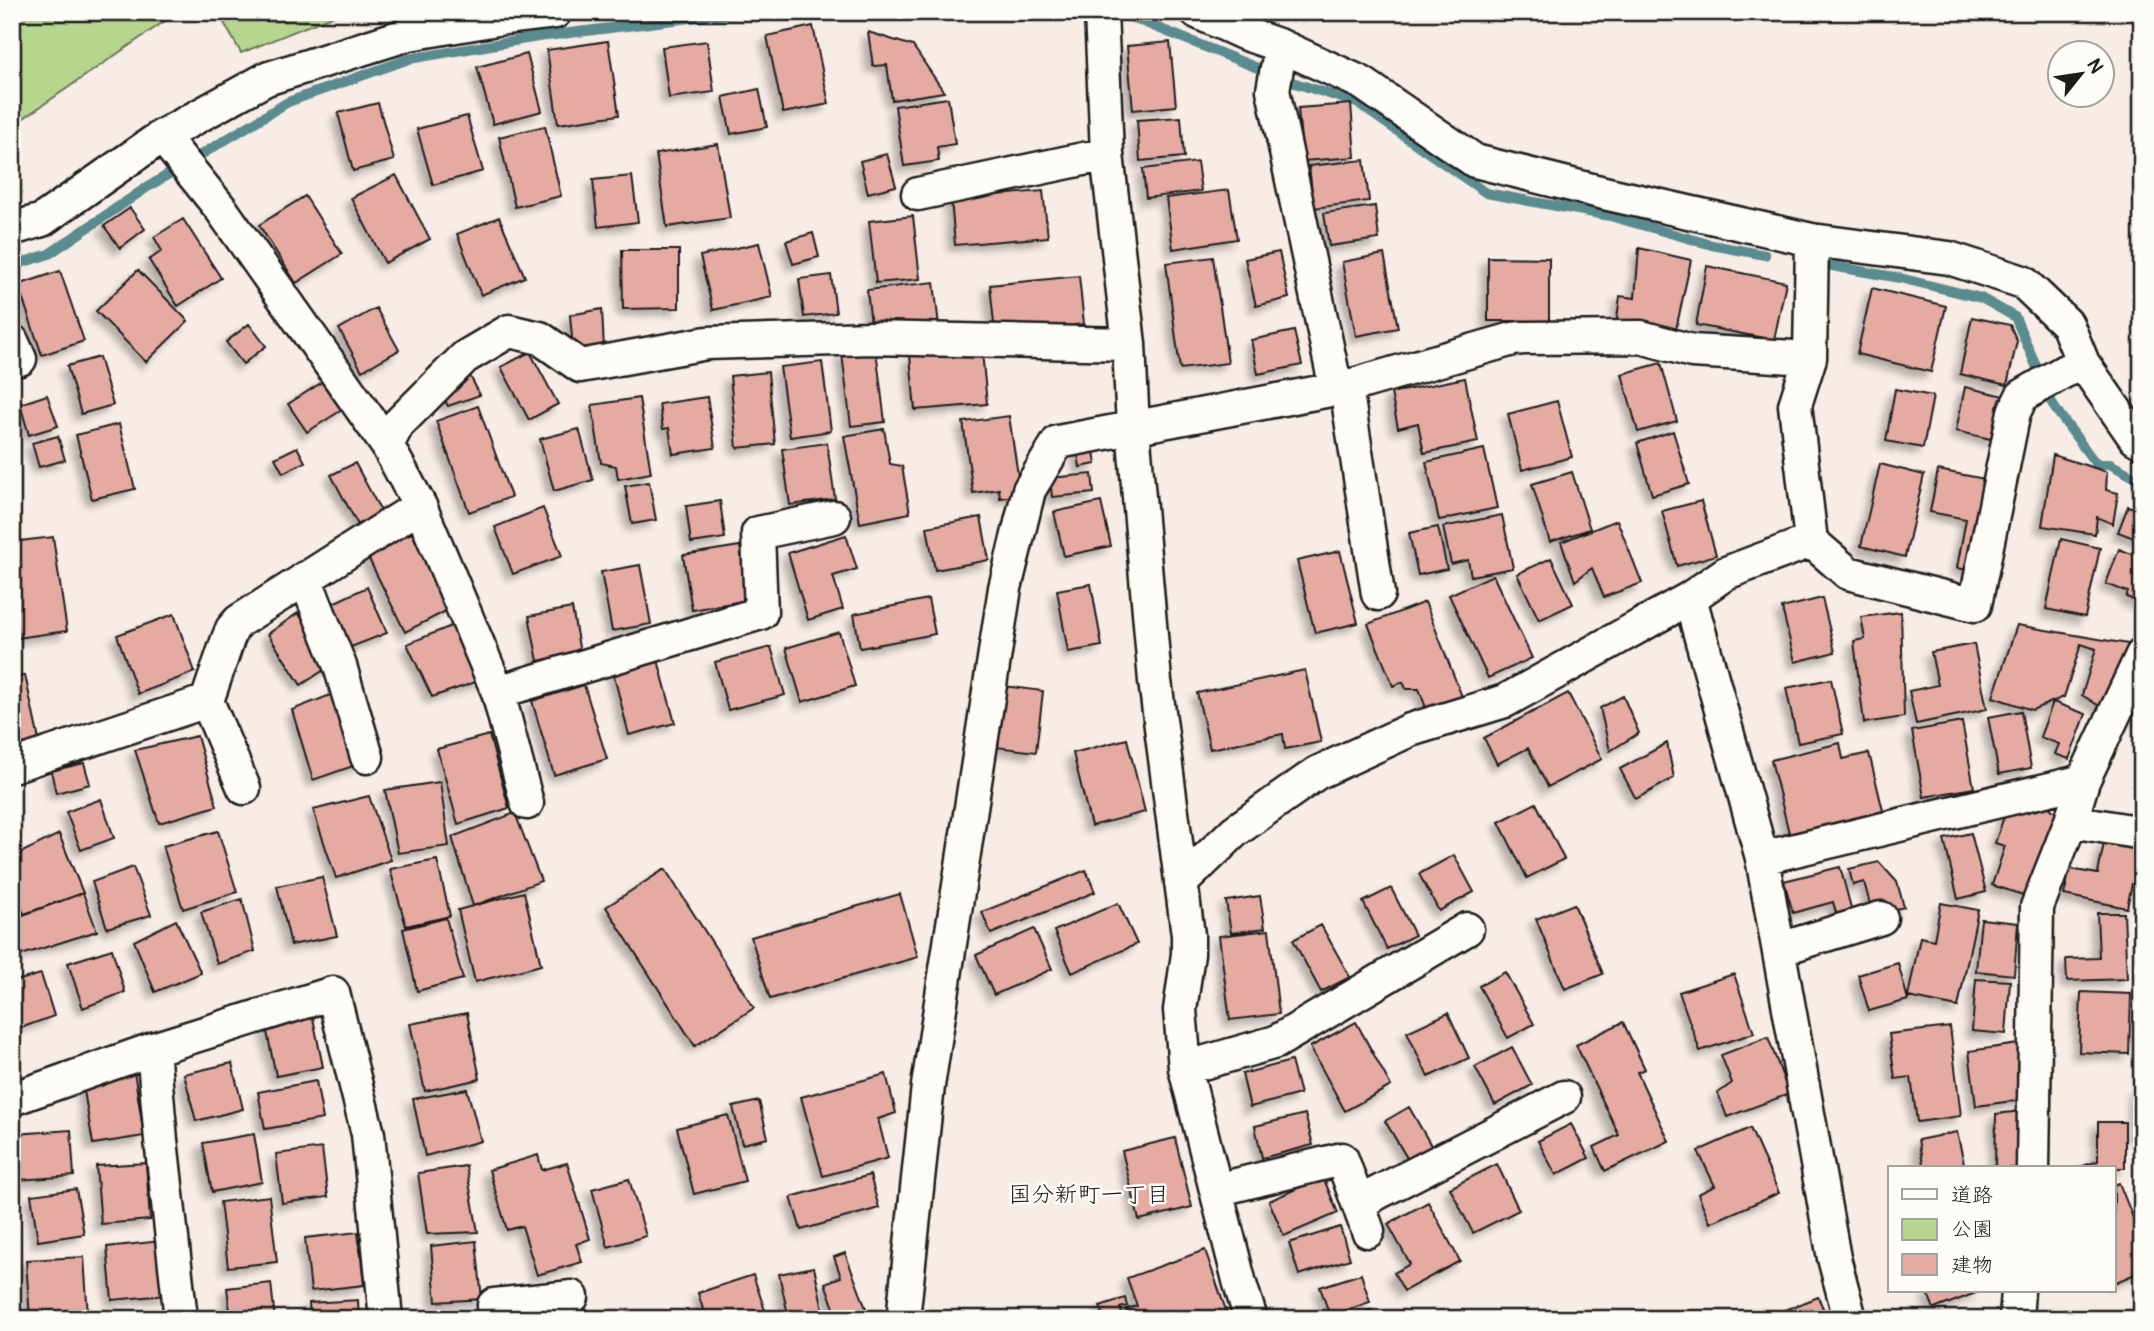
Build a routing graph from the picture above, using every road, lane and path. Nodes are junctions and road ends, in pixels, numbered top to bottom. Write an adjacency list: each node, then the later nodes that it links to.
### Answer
1 (555, 12): 4 (street)
2 (1101, 12): 7 (street)
3 (1197, 12): 5 (street)
4 (404, 23): 6 (street)
5 (1279, 51): 10 (street); 14 (street)
6 (165, 141): 9 (street); 17 (street)
7 (1107, 154): 8 (street); 11 (street)
8 (918, 194)
9 (12, 229)
10 (1811, 240): 12 (street); 13 (street)
11 (1129, 344): 15 (street); 17 (street)
12 (1810, 358): 14 (street); 20 (street)
13 (2074, 367): 16 (street); 20 (street)
14 (1341, 388): 15 (street); 22 (street)
15 (1133, 428): 35 (street); 50 (street)
16 (2142, 442)
17 (387, 445): 18 (street)
18 (420, 506): 21 (street); 25 (street)
19 (834, 517): 25 (street)
20 (1811, 541): 23 (street)
21 (305, 578): 26 (street); 27 (street)
22 (1378, 594)
23 (1690, 598): 34 (street); 35 (street)
24 (2141, 660): 29 (street)
25 (498, 692): 31 (street)
26 (207, 701): 28 (street); 30 (street)
27 (367, 757)
28 (12, 766)
29 (2083, 781): 32 (street); 34 (street)
30 (244, 788)
31 (527, 803)
32 (2071, 821): 33 (street); 43 (street)
33 (2142, 833)
34 (1762, 858): 38 (street)
35 (1181, 883): 40 (street)
36 (1881, 918): 38 (street)
37 (1467, 929): 40 (street)
38 (1780, 950): 52 (street)
39 (153, 1049): 42 (street); 47 (street); 48 (street)
40 (1185, 1068): 44 (street)
41 (1564, 1097): 44 (street)
42 (12, 1099)
43 (2034, 1166)
44 (1216, 1190): 51 (street)
45 (2018, 1292): 53 (street)
46 (572, 1297): 49 (street)
47 (181, 1319)
48 (386, 1319)
49 (494, 1319)
50 (903, 1319)
51 (1251, 1319)
52 (1850, 1319)
53 (2016, 1319)

